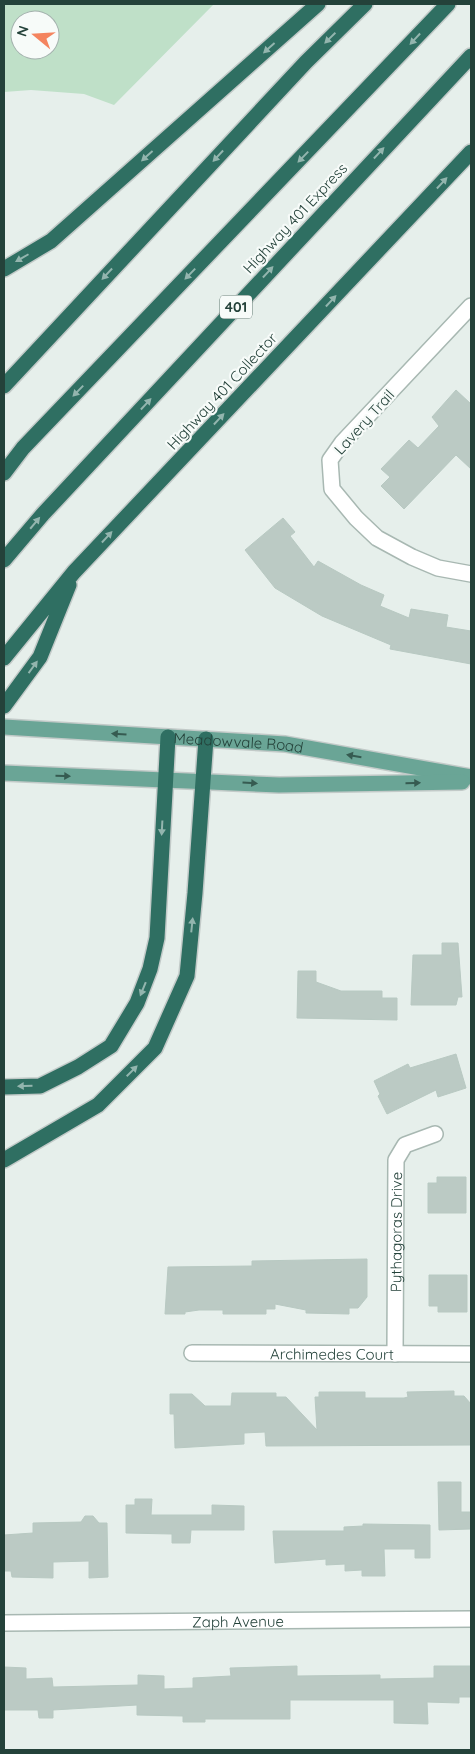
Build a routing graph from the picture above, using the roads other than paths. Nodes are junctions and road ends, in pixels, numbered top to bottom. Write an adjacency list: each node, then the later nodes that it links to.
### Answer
1 (318, 4): 6 (highway, one-way to 6)
2 (365, 4): 8 (highway, one-way to 8)
3 (448, 4): 9 (highway, one-way to 9)
4 (471, 56): 10 (highway, Highway 401 Express / 401, one-way to 4)
5 (471, 152): 11 (highway, Highway 401 Collector, one-way to 5)
6 (4, 269)
7 (471, 306): 12 (street, Lavery Trail)
8 (4, 386)
9 (4, 473)
10 (4, 560)
11 (74, 572): 13 (highway, Highway 401 Collector); 14 (highway, one-way to 11)
12 (471, 574)
13 (4, 658)
14 (4, 706)
15 (4, 727): 16 (main road, Meadowvale Road, one-way to 15)
16 (168, 737): 17 (main road, Meadowvale Road); 20 (highway)
17 (206, 739): 19 (main road, Meadowvale Road, one-way to 17); 21 (highway)
18 (9, 774): 20 (main road, one-way to 20)
19 (471, 777)
20 (166, 780): 21 (main road); 23 (highway, one-way to 23)
21 (202, 782): 22 (main road, one-way to 22); 25 (highway, one-way to 21)
22 (471, 782)
23 (4, 1087)
24 (435, 1134): 27 (street, Pythagoras Drive)
25 (4, 1160)
26 (192, 1353): 27 (street, Archimedes Court)
27 (395, 1354): 28 (street, Archimedes Court)
28 (471, 1354)
29 (471, 1619): 30 (street, Zaph Avenue)
30 (4, 1623)

